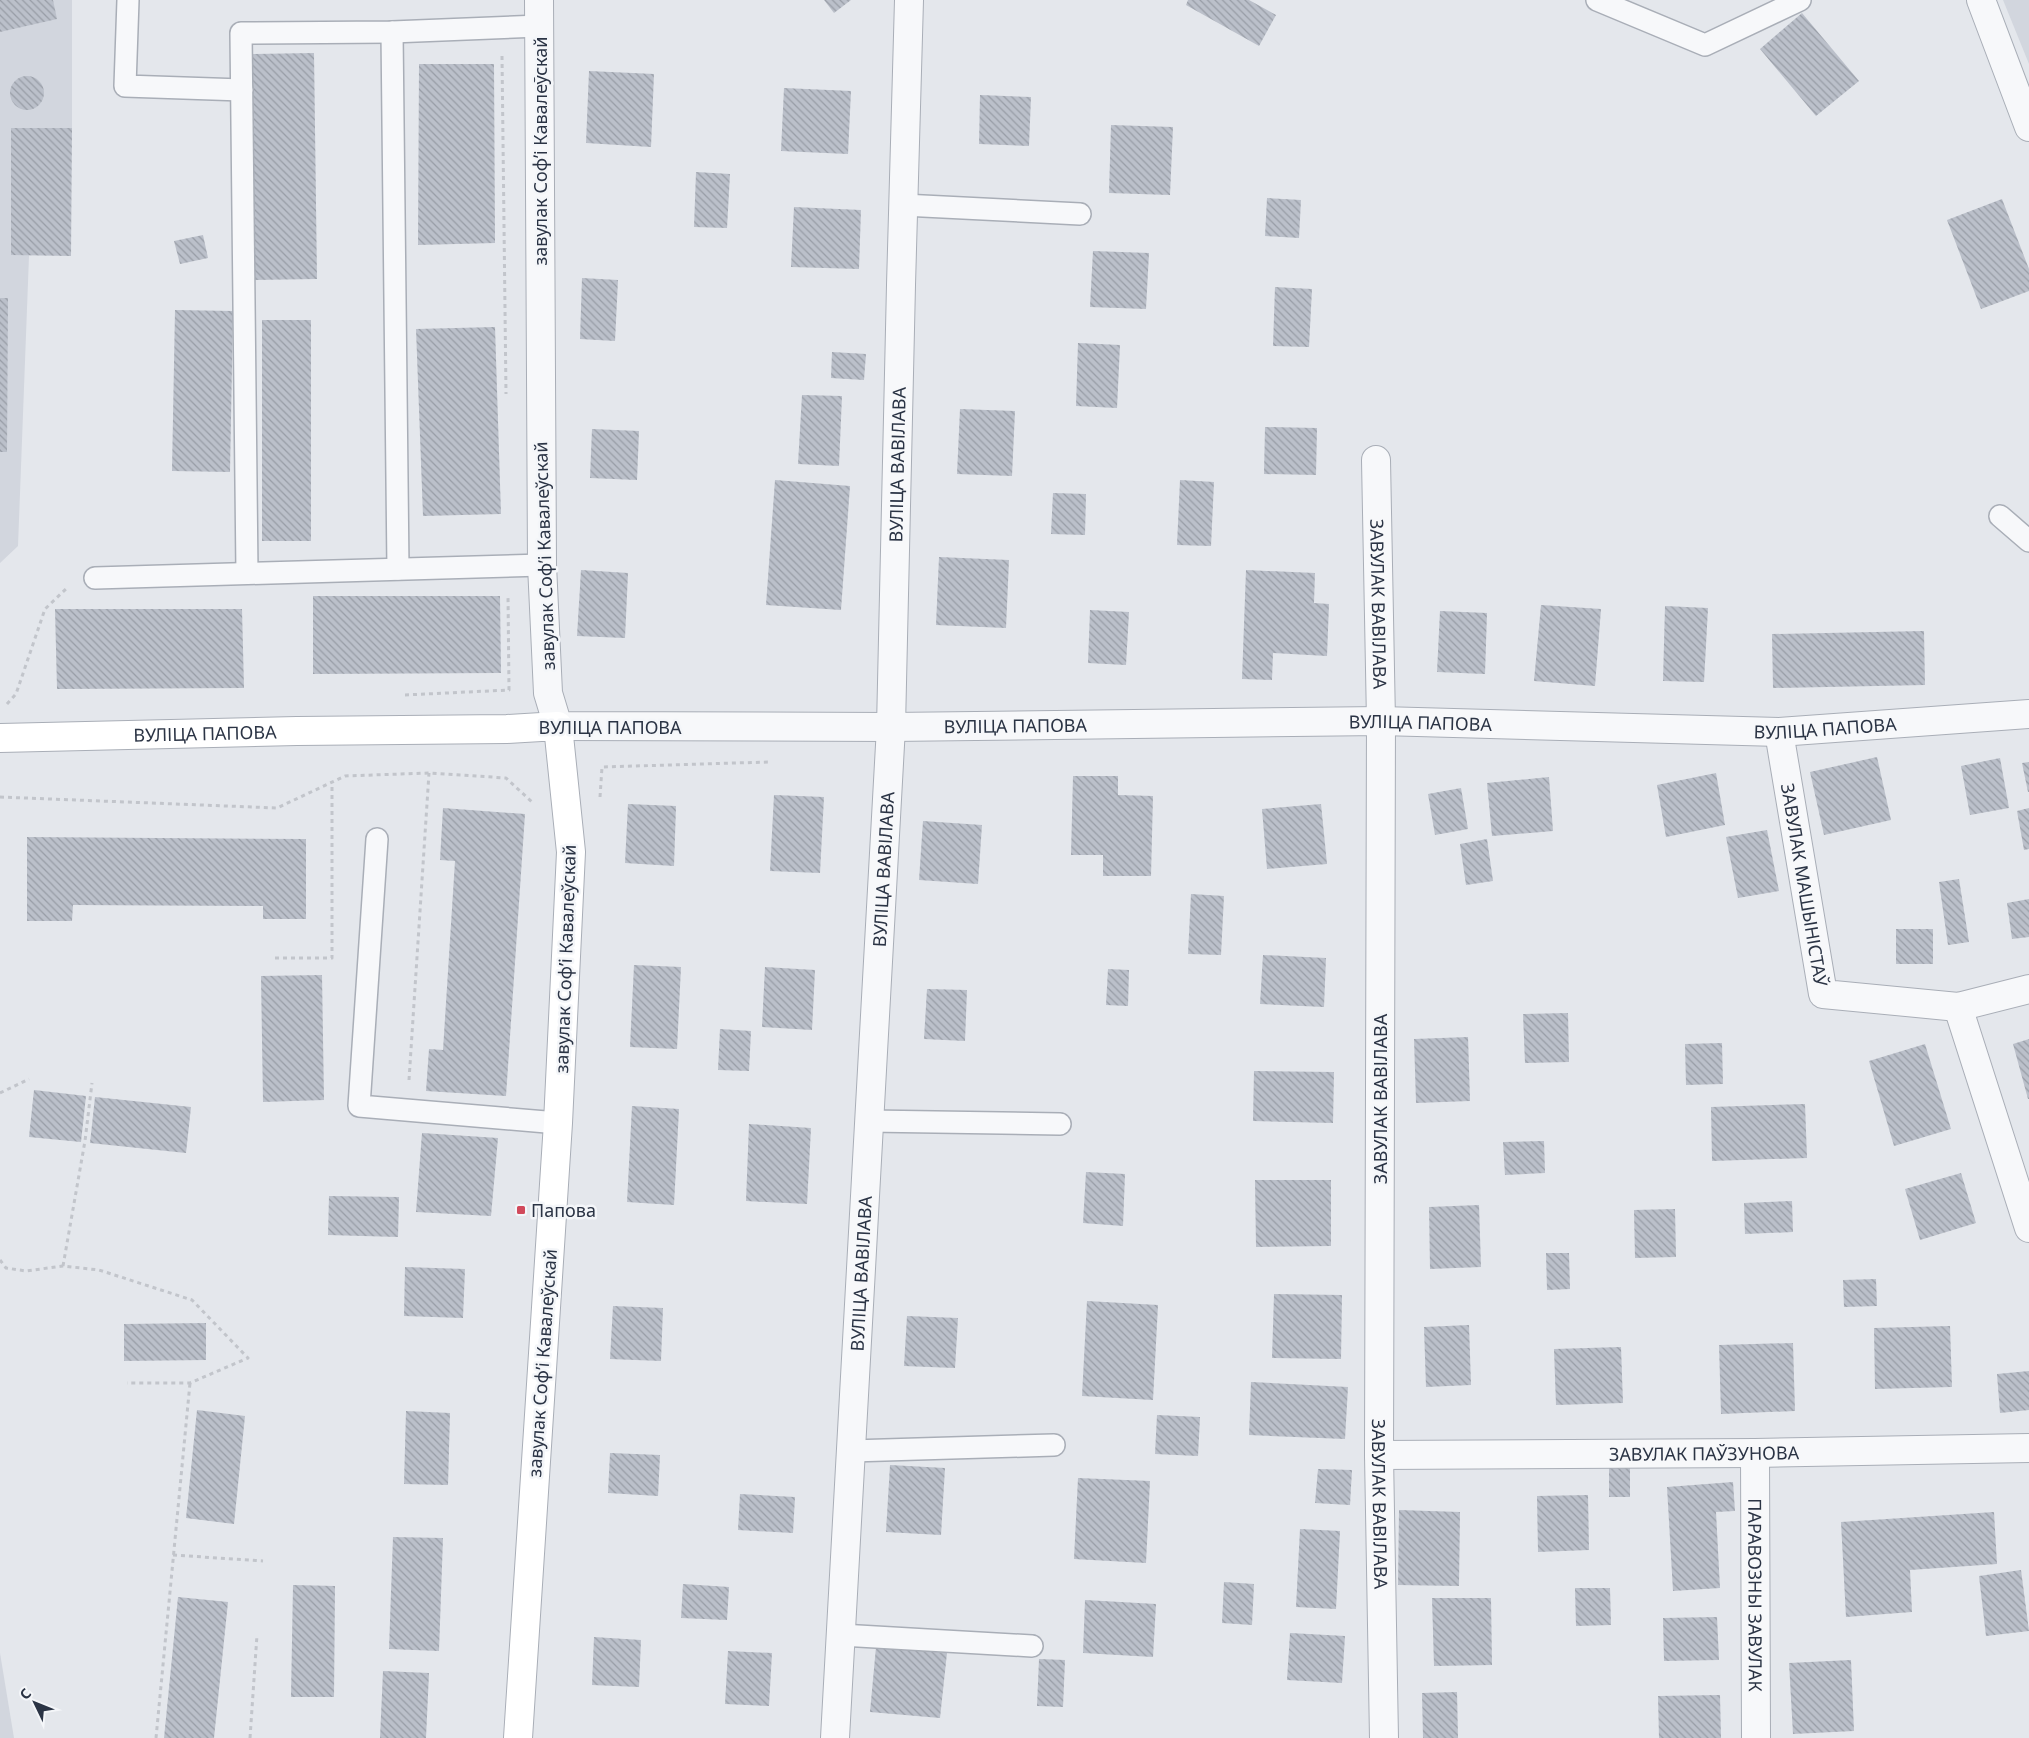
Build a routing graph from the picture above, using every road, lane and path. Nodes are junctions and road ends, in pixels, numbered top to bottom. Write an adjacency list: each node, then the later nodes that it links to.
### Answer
1 (128, 0): 9 (lane)
2 (909, 0): 11 (street, ВУЛІЦА ВАВІЛАВА)
3 (1597, 0): 4 (lane)
4 (1800, 0)
5 (1981, 0): 10 (street)
6 (539, 13): 7 (lane); 17 (street, завулак Софʼі Кавалеўскай)
7 (502, 28): 8 (lane); 13 (path)
8 (392, 32): 9 (lane); 19 (lane)
9 (242, 90): 20 (lane)
10 (2029, 127)
11 (902, 206): 12 (lane); 27 (street, ВУЛІЦА ВАВІЛАВА)
12 (1080, 214)
13 (506, 396)
14 (1376, 460): 25 (street, ЗАВУЛАК ВАВІЛАВА)
15 (2000, 516): 16 (lane)
16 (2029, 541)
17 (542, 565): 18 (lane); 26 (street, завулак Софʼі Кавалеўскай)
18 (507, 566): 19 (lane); 22 (path)
19 (398, 569): 20 (lane)
20 (248, 573): 21 (lane)
21 (95, 578): 23 (path)
22 (403, 695)
23 (5, 706)
24 (2029, 714): 28 (street, ВУЛІЦА ПАПОВА)
25 (1381, 721): 27 (street, ВУЛІЦА ПАПОВА); 28 (street, ВУЛІЦА ПАПОВА); 56 (street, ЗАВУЛАК ВАВІЛАВА)
26 (558, 726): 27 (street, ВУЛІЦА ПАПОВА); 29 (street, ВУЛІЦА ПАПОВА); 45 (street, завулак Софʼі Кавалеўскай)
27 (892, 727): 44 (street, ВУЛІЦА ВАВІЛАВА)
28 (1779, 732): 39 (street, ЗАВУЛАК МАШЫНІСТАЎ)
29 (0, 738)
30 (773, 762): 34 (path)
31 (429, 773): 32 (path); 35 (path); 43 (path)
32 (332, 782): 33 (path); 37 (path)
33 (0, 797)
34 (600, 805)
35 (533, 812)
36 (376, 839): 43 (lane)
37 (275, 958)
38 (2029, 989): 39 (street, ЗАВУЛАК МАШЫНІСТАЎ)
39 (1958, 1007): 47 (street)
40 (29, 1079): 42 (path)
41 (92, 1083): 49 (path)
42 (0, 1093)
43 (407, 1110): 45 (lane)
44 (869, 1121): 46 (lane); 54 (street, ВУЛІЦА ВАВІЛАВА)
45 (558, 1123): 64 (street, завулак Софʼі Кавалеўскай)
46 (1060, 1124)
47 (2029, 1228)
48 (0, 1260): 49 (path)
49 (63, 1266): 51 (path)
50 (127, 1383): 51 (path)
51 (190, 1383): 57 (path)
52 (1054, 1445): 54 (lane)
53 (2029, 1448): 55 (street, ЗАВУЛАК ПАЎЗУНОВА)
54 (851, 1450): 60 (street, ВУЛІЦА ВАВІЛАВА)
55 (1755, 1453): 56 (street, ЗАВУЛАК ПАЎЗУНОВА); 67 (street, ПАРАВОЗНЫ ЗАВУЛАК)
56 (1380, 1455): 66 (street, ЗАВУЛАК ВАВІЛАВА)
57 (173, 1556): 58 (path); 62 (path)
58 (264, 1561)
59 (257, 1635): 63 (path)
60 (841, 1635): 61 (lane); 65 (street, ВУЛІЦА ВАВІЛАВА)
61 (1032, 1646)
62 (156, 1738)
63 (250, 1738)
64 (518, 1738)
65 (835, 1738)
66 (1384, 1738)
67 (1756, 1738)

